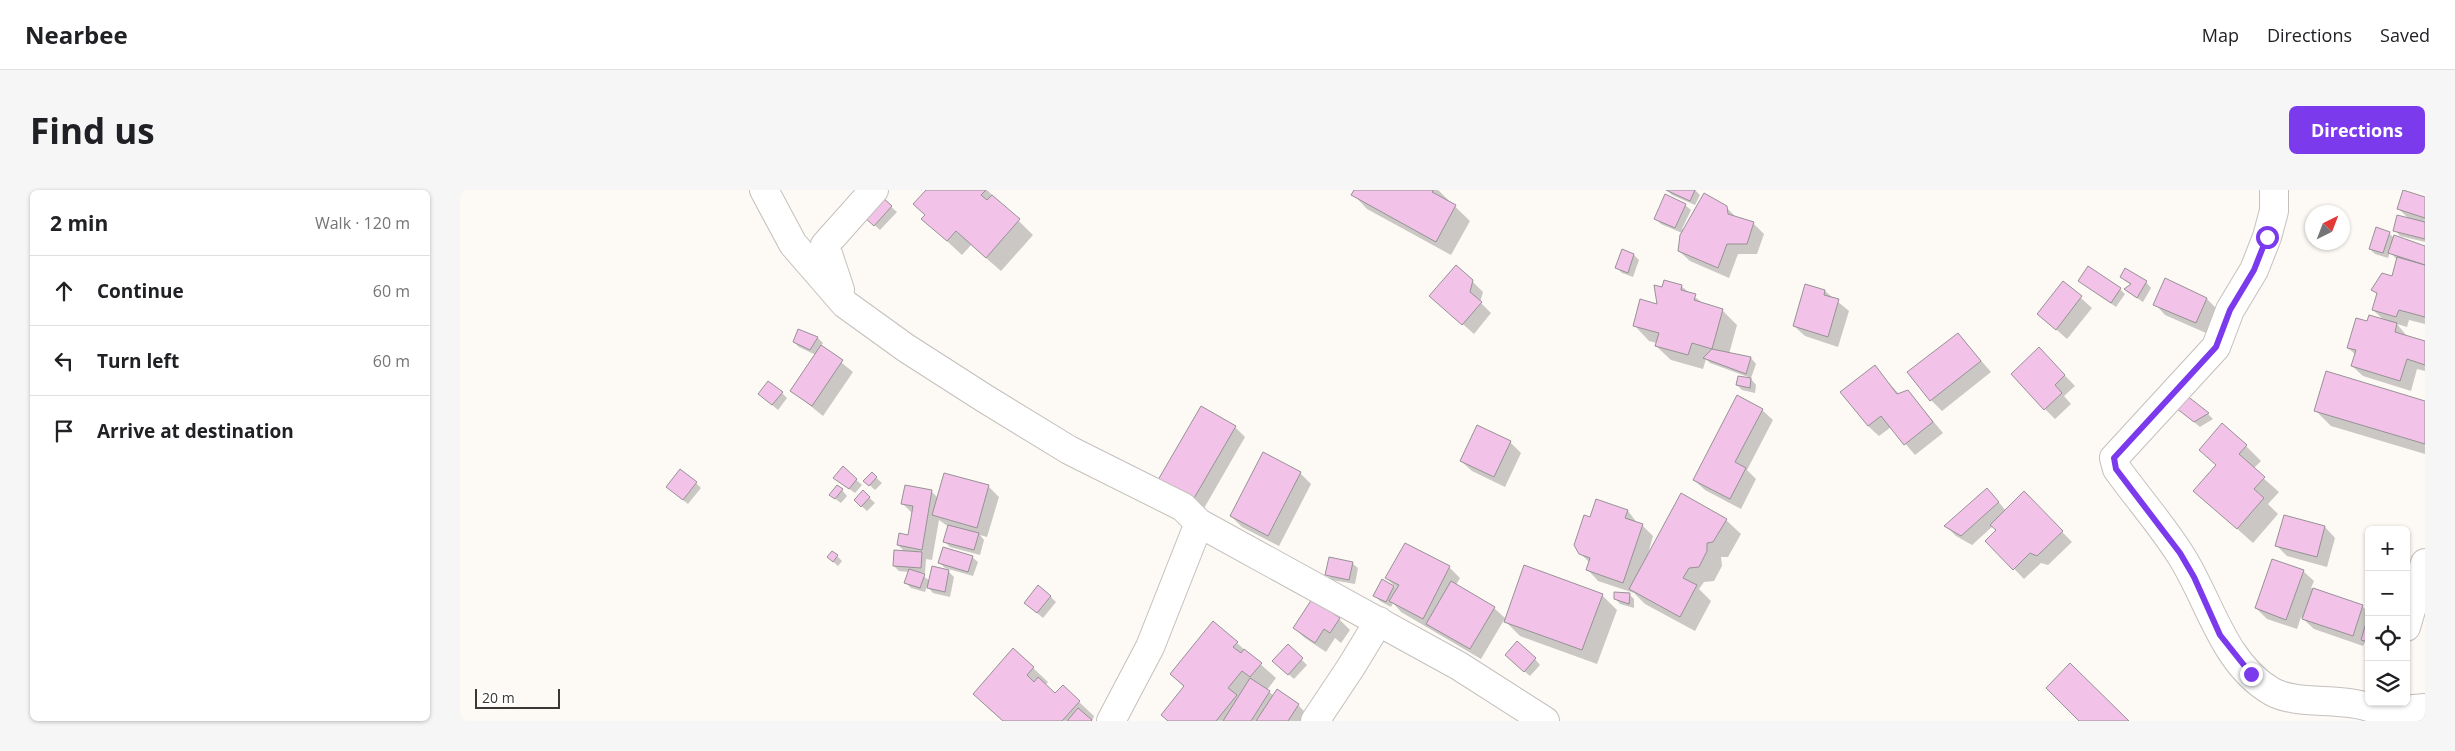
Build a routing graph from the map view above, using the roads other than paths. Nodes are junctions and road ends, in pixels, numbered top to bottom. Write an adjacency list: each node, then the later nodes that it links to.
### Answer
1 (764, 190): 4 (street)
2 (874, 190): 5 (street)
3 (2274, 190): 12 (street)
4 (793, 244): 5 (street); 6 (street)
5 (825, 246): 6 (street)
6 (845, 304): 7 (street)
7 (1200, 523): 10 (street); 13 (street)
8 (2425, 563): 9 (street)
9 (2409, 616)
10 (1379, 621): 14 (street); 15 (street)
11 (2425, 708): 12 (street)
12 (2382, 712)
13 (1111, 721)
14 (1315, 721)
15 (1544, 721)

